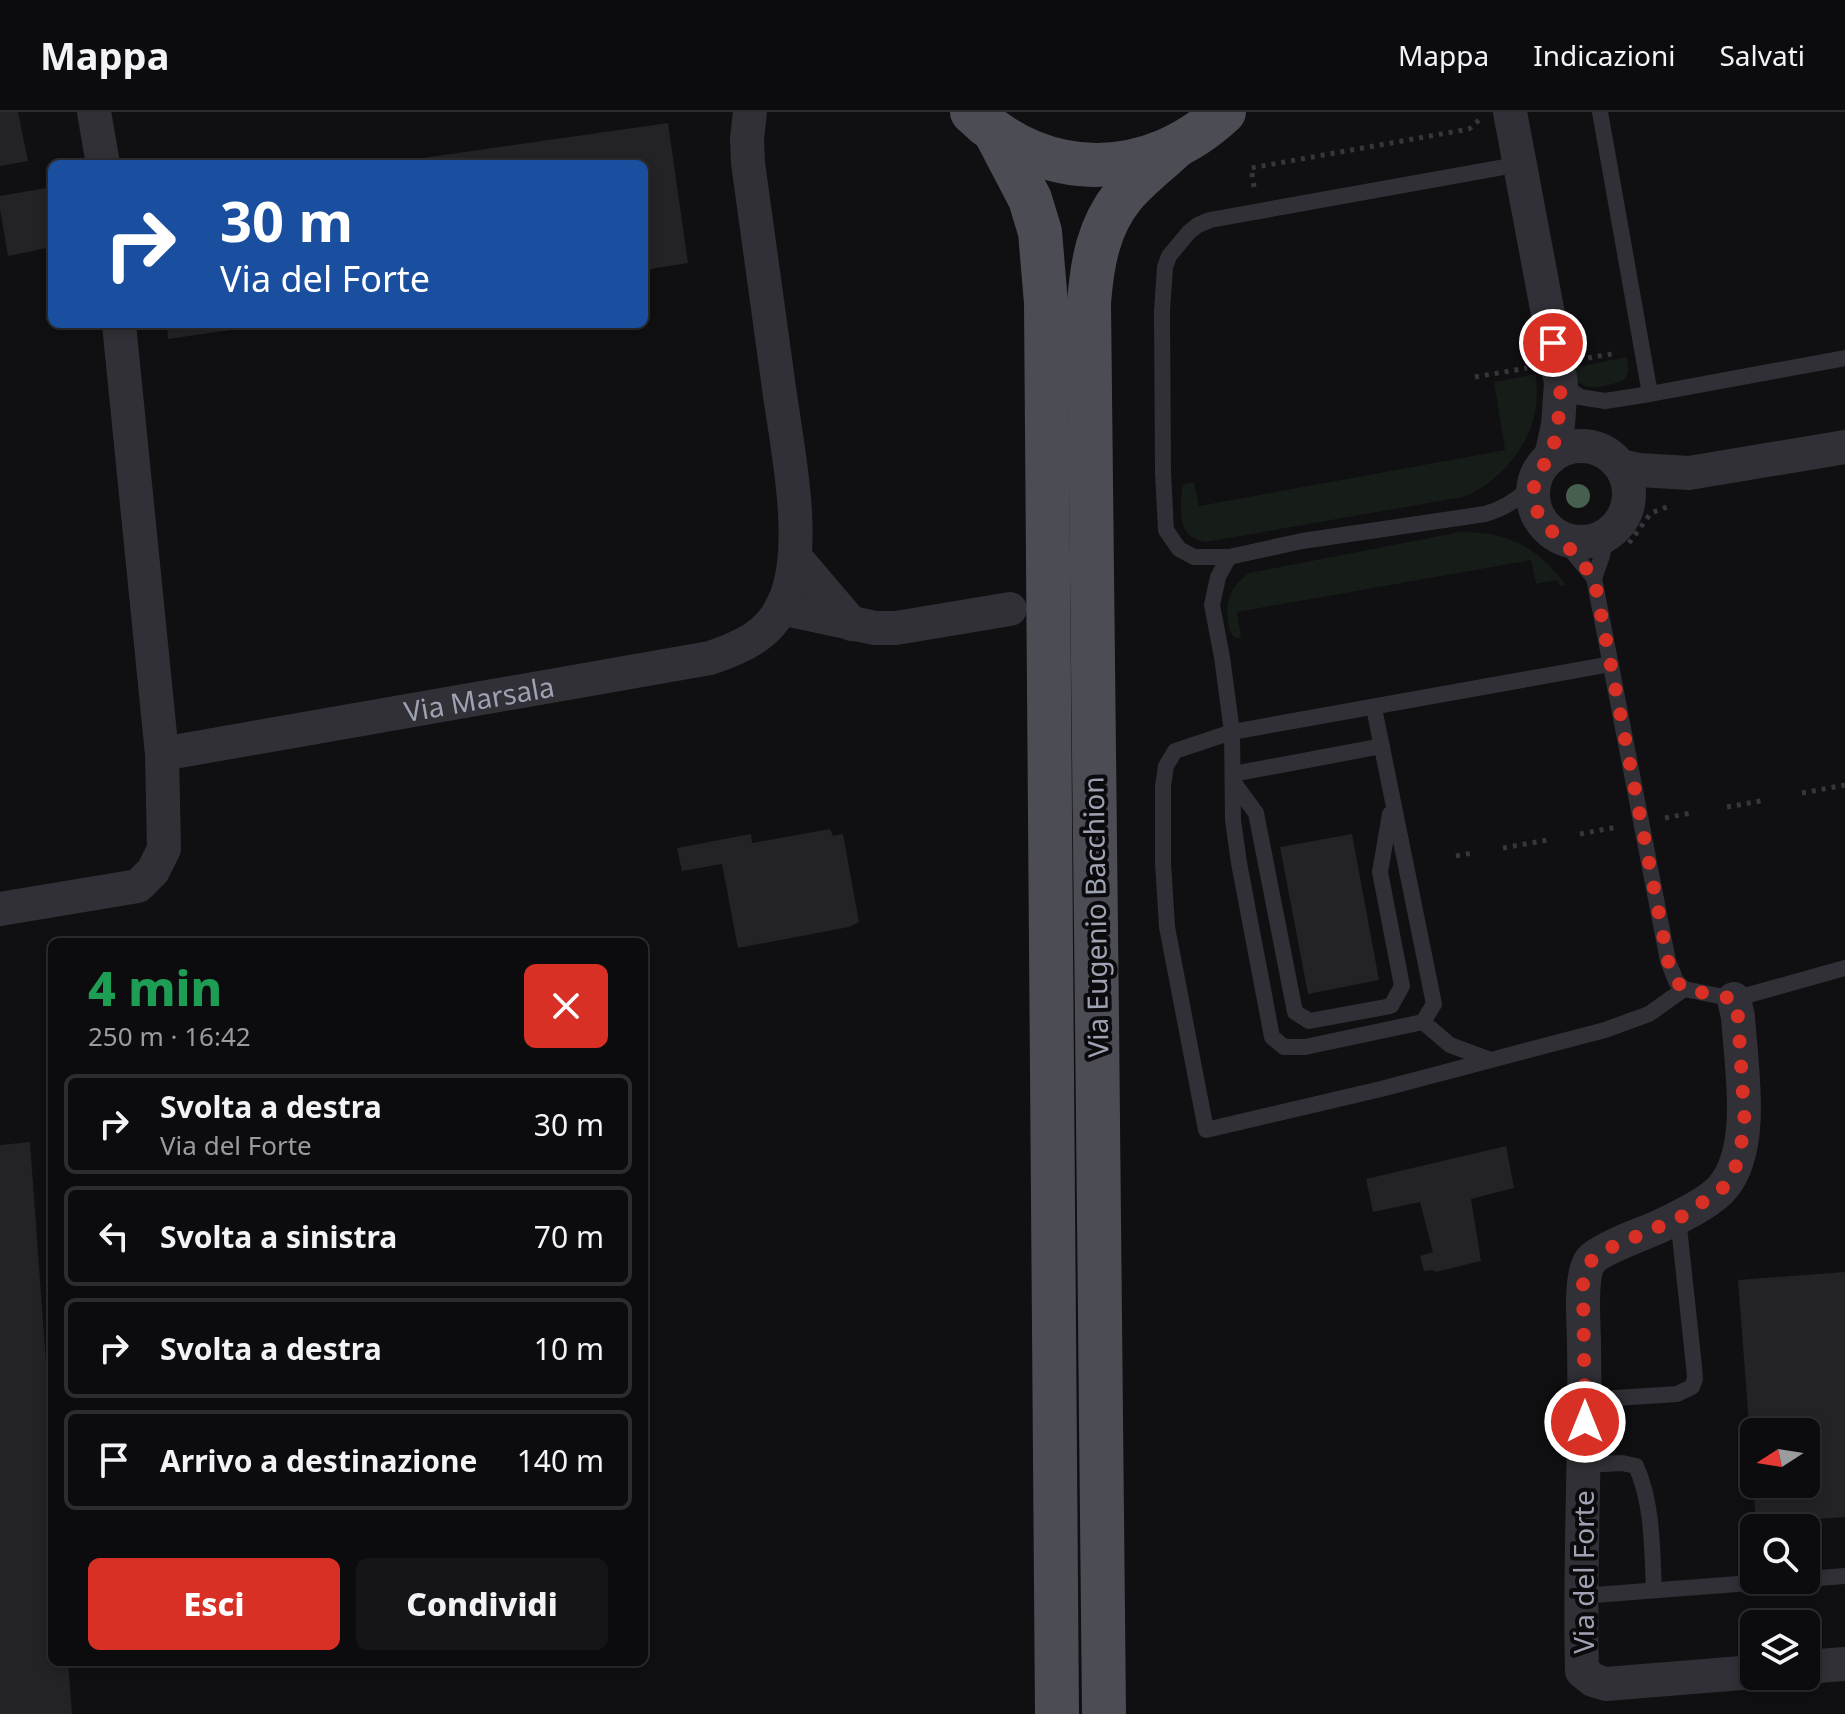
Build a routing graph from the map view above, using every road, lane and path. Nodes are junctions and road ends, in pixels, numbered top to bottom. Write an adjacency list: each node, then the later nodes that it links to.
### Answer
1 (94, 112): 8 (street)
2 (750, 112): 25 (street, Via Marsala)
3 (1224, 112): 7 (main road)
4 (1600, 112): 17 (lane)
5 (1507, 114): 9 (street); 10 (path)
6 (983, 122): 7 (main road); 67 (main road, Via Eugenio Bacchion)
7 (1174, 148): 68 (main road, Via Eugenio Bacchion)
8 (102, 160)
9 (1521, 164): 15 (street); 26 (lane)
10 (1254, 190)
11 (119, 328): 35 (street)
12 (1626, 351): 13 (path)
13 (1587, 358)
14 (1845, 358): 17 (lane)
15 (1548, 375): 16 (path); 17 (lane); 20 (street)
16 (1475, 377)
17 (1650, 394)
18 (1845, 447): 21 (street)
19 (1621, 466): 20 (street); 21 (street); 23 (street)
20 (1543, 470): 24 (street); 26 (lane)
21 (1689, 473): 23 (street)
22 (1671, 506): 23 (path)
23 (1619, 531): 24 (street); 27 (lane)
24 (1560, 537): 27 (lane)
25 (795, 557): 28 (street, Via Marsala); 30 (street)
26 (1229, 557): 33 (lane)
27 (1594, 578): 31 (lane)
28 (781, 608): 30 (street); 35 (street, Via Marsala)
29 (1010, 609): 30 (street)
30 (852, 624)
31 (1611, 664): 32 (lane); 52 (lane)
32 (1374, 708): 33 (lane); 34 (lane)
33 (1232, 732): 36 (lane); 55 (lane)
34 (1382, 746): 36 (lane); 40 (lane)
35 (162, 754): 50 (street)
36 (1234, 778): 40 (lane); 54 (lane)
37 (1845, 785): 38 (path)
38 (1802, 793)
39 (1766, 800): 41 (path)
40 (1392, 804): 54 (lane)
41 (1727, 807)
42 (1691, 813): 43 (path)
43 (1656, 820)
44 (1617, 827): 45 (path)
45 (1580, 834)
46 (1548, 840): 47 (path)
47 (1503, 848)
48 (1472, 853): 49 (path)
49 (1456, 856)
50 (0, 909)
51 (1845, 968): 53 (lane)
52 (1684, 989): 53 (lane); 55 (lane)
53 (1734, 999): 56 (street, Via del Forte)
54 (1423, 1022): 55 (lane)
55 (1488, 1059)
56 (1678, 1218): 57 (street, Via del Forte); 57 (lane)
57 (1585, 1400): 58 (street, Via del Forte)
58 (1584, 1465): 62 (lane); 63 (street, Via del Forte)
59 (1845, 1576): 60 (lane)
60 (1820, 1578)
61 (1740, 1584): 62 (lane)
62 (1654, 1590): 63 (lane)
63 (1581, 1596): 66 (street, Via del Forte)
64 (1845, 1664): 65 (street)
65 (1820, 1666)
66 (1740, 1673)
67 (1057, 1714)
68 (1104, 1714)

